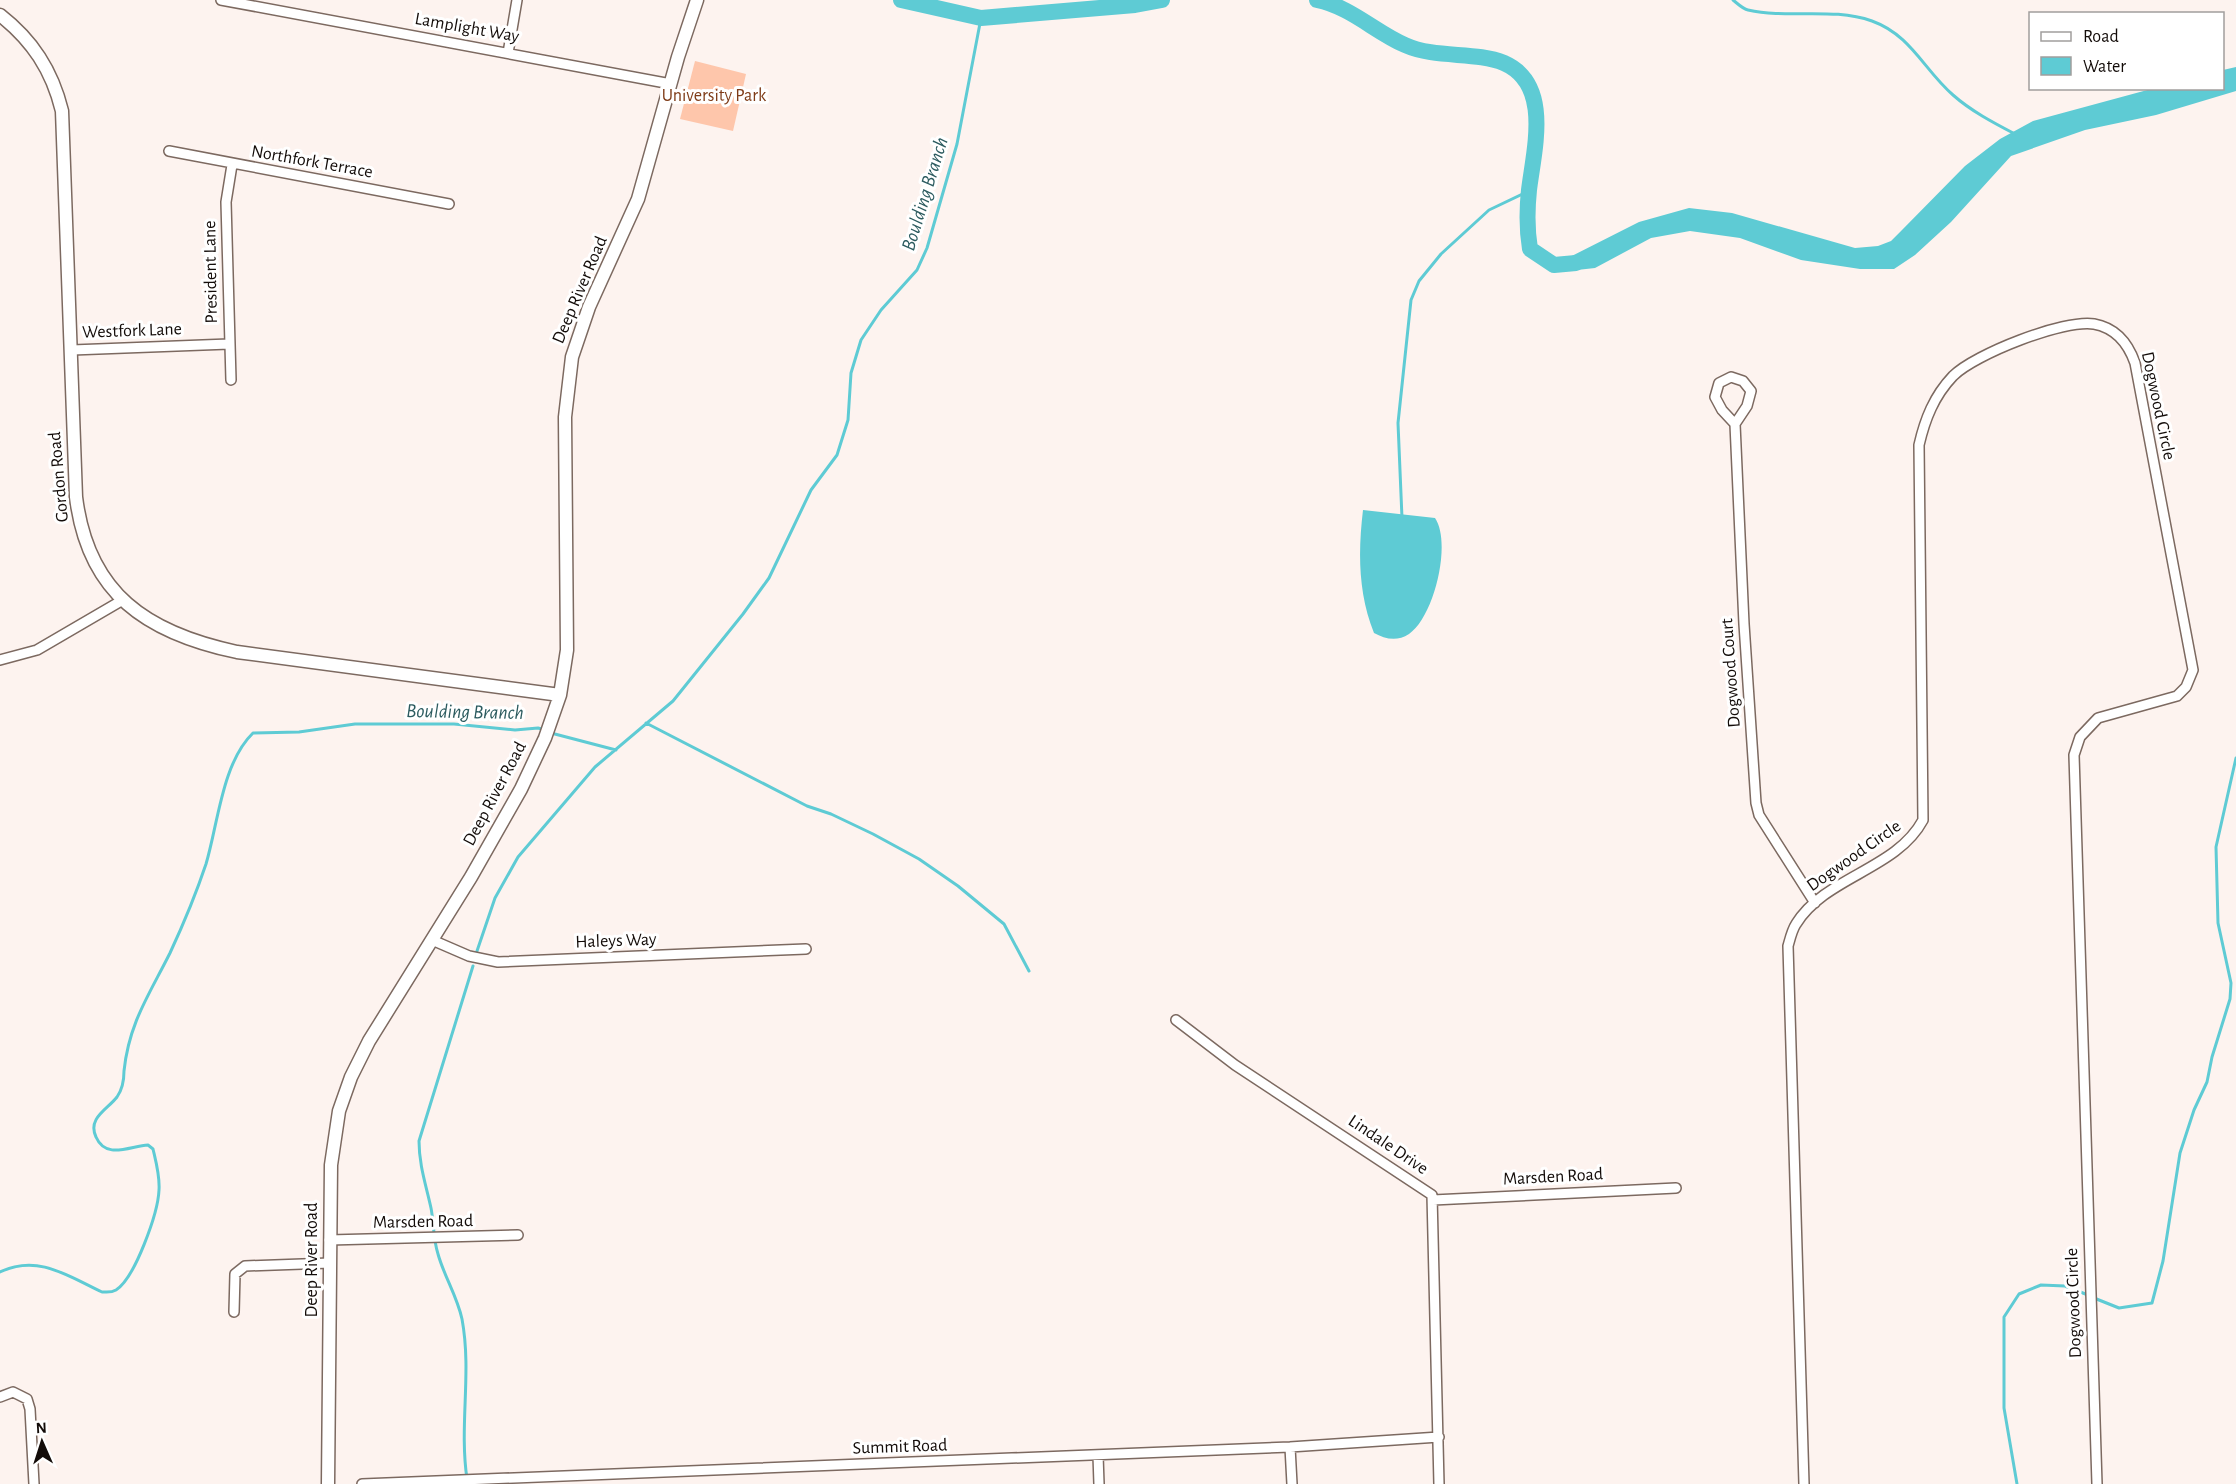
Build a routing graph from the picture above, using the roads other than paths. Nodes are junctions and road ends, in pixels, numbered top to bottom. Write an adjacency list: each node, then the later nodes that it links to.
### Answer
1 (221, 0): 4 (street, Lamplight Way)
2 (517, 0): 6 (street)
3 (697, 0): 7 (street, Deep River Road)
4 (276, 5): 6 (street, Lamplight Way)
5 (0, 15): 12 (street, Gordon Road)
6 (508, 52): 7 (street, Lamplight Way)
7 (671, 84): 17 (street, Deep River Road)
8 (169, 151): 9 (street, Northfork Terrace)
9 (232, 165): 10 (street, Northfork Terrace); 11 (street, President Lane)
10 (449, 204)
11 (229, 344): 12 (street, Westfork Lane); 13 (street, President Lane)
12 (72, 350): 15 (street, Gordon Road)
13 (231, 380)
14 (1735, 424): 14 (street); 18 (street, Dogwood Court)
15 (122, 601): 16 (street); 17 (street, Gordon Road)
16 (0, 660)
17 (560, 695): 19 (street, Deep River Road)
18 (1815, 903): 38 (street, Dogwood Circle); 39 (street, Dogwood Circle)
19 (432, 940): 20 (street, Haleys Way); 25 (street, Deep River Road)
20 (806, 949)
21 (1176, 1020): 23 (street, Lindale Drive)
22 (1676, 1188): 23 (street, Marsden Road)
23 (1432, 1200): 29 (street, Lindale Drive)
24 (518, 1236): 25 (street, Marsden Road)
25 (329, 1240): 26 (street, Deep River Road)
26 (330, 1263): 27 (street); 33 (street, Deep River Road)
27 (234, 1312)
28 (0, 1397): 32 (street)
29 (1439, 1437): 30 (street, Summit Road); 37 (street, Lindale Drive)
30 (1290, 1447): 31 (street, Summit Road); 36 (street)
31 (1098, 1455): 34 (street, Summit Road); 35 (street)
32 (34, 1484)
33 (328, 1484)
34 (362, 1484)
35 (1099, 1484)
36 (1292, 1484)
37 (1439, 1484)
38 (1804, 1484)
39 (2097, 1484)

